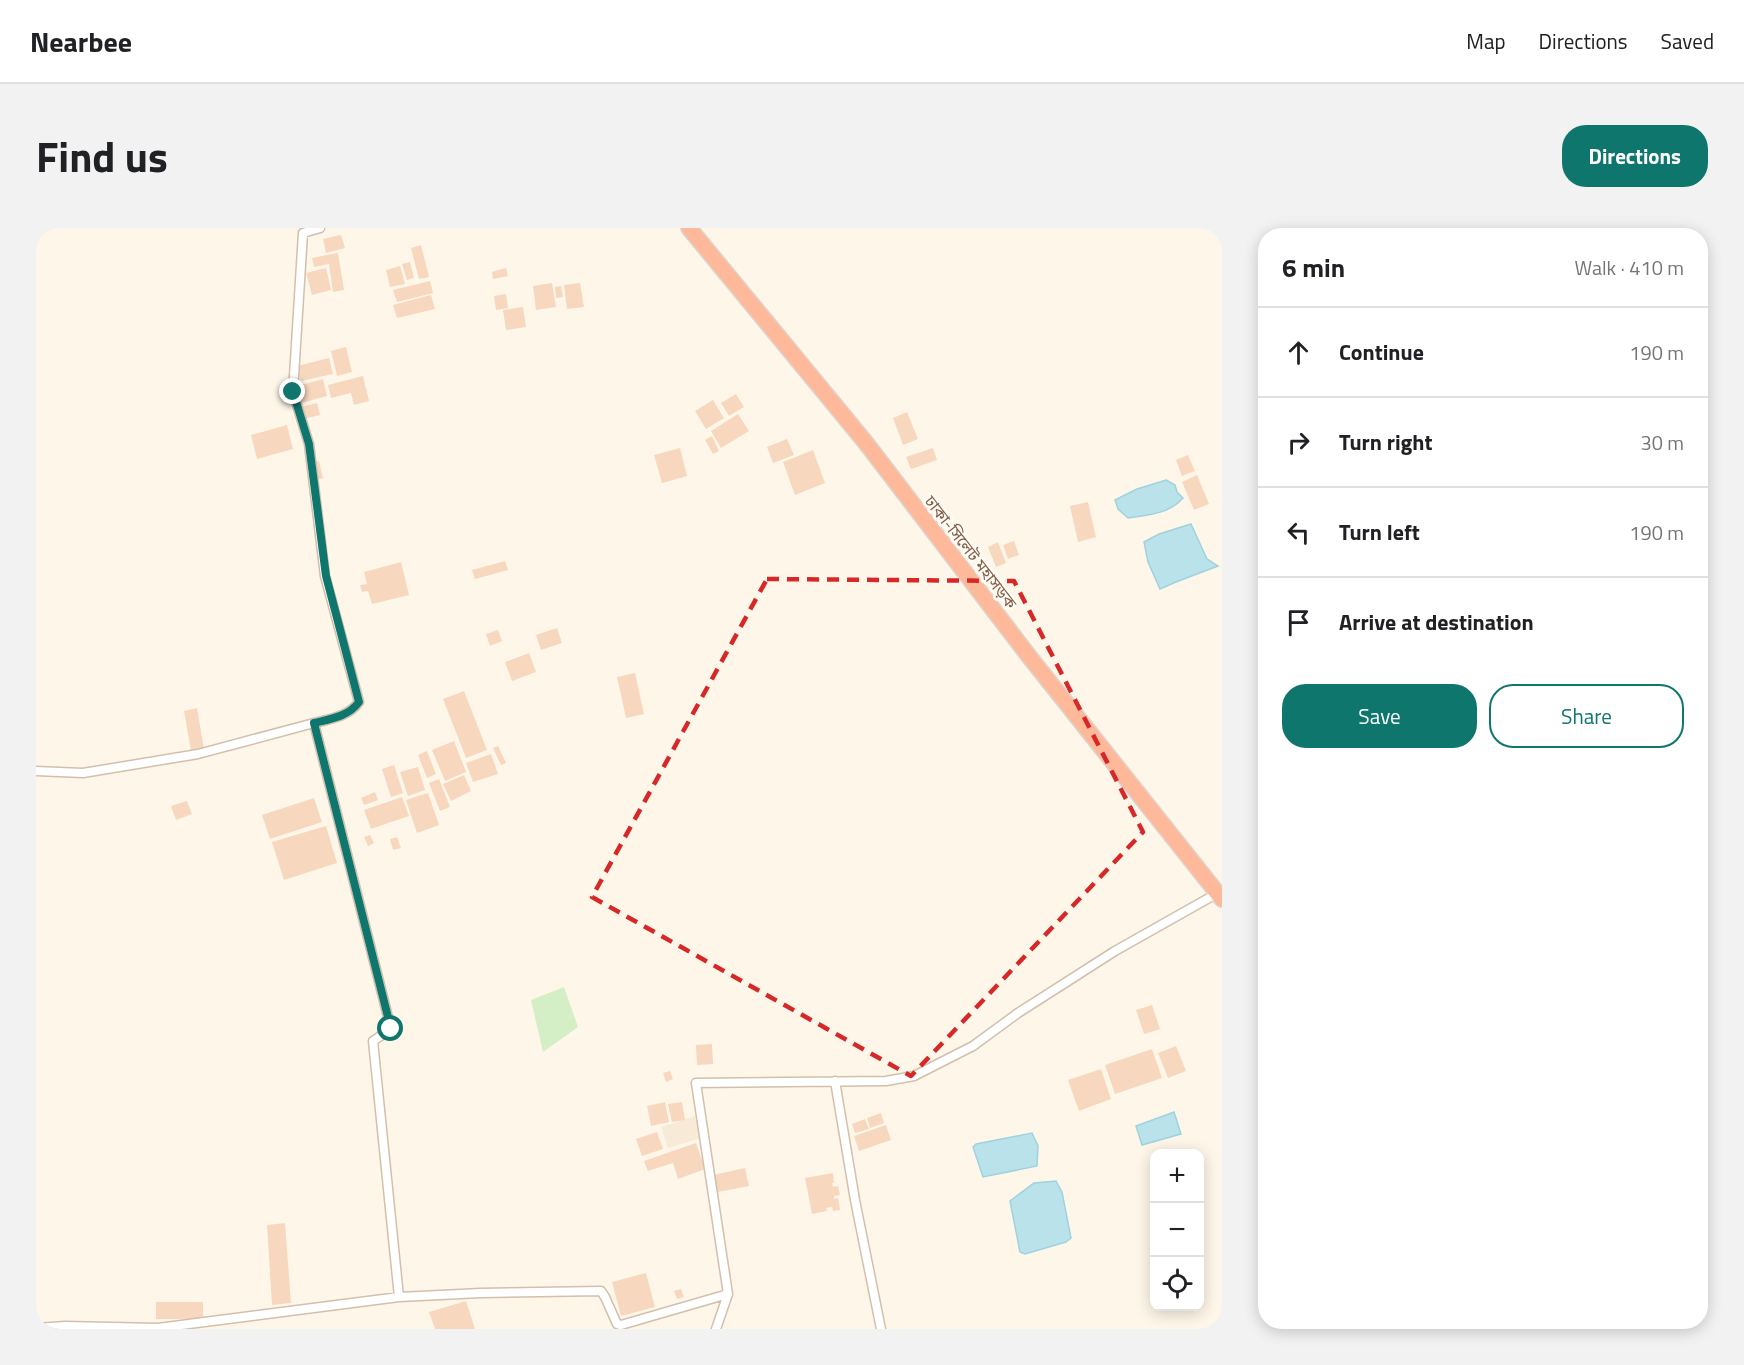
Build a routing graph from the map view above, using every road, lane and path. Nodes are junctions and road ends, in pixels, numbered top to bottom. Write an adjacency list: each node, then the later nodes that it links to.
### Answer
1 (320, 228): 3 (street)
2 (689, 228): 5 (highway, ঢাকা-সিলেট মহাসড়ক)
3 (314, 723): 4 (street); 8 (street)
4 (36, 771)
5 (1219, 896): 6 (street)
6 (835, 1081): 7 (street); 11 (street)
7 (728, 1294): 8 (street); 10 (street)
8 (399, 1297): 9 (street)
9 (36, 1328)
10 (716, 1329)
11 (881, 1329)

